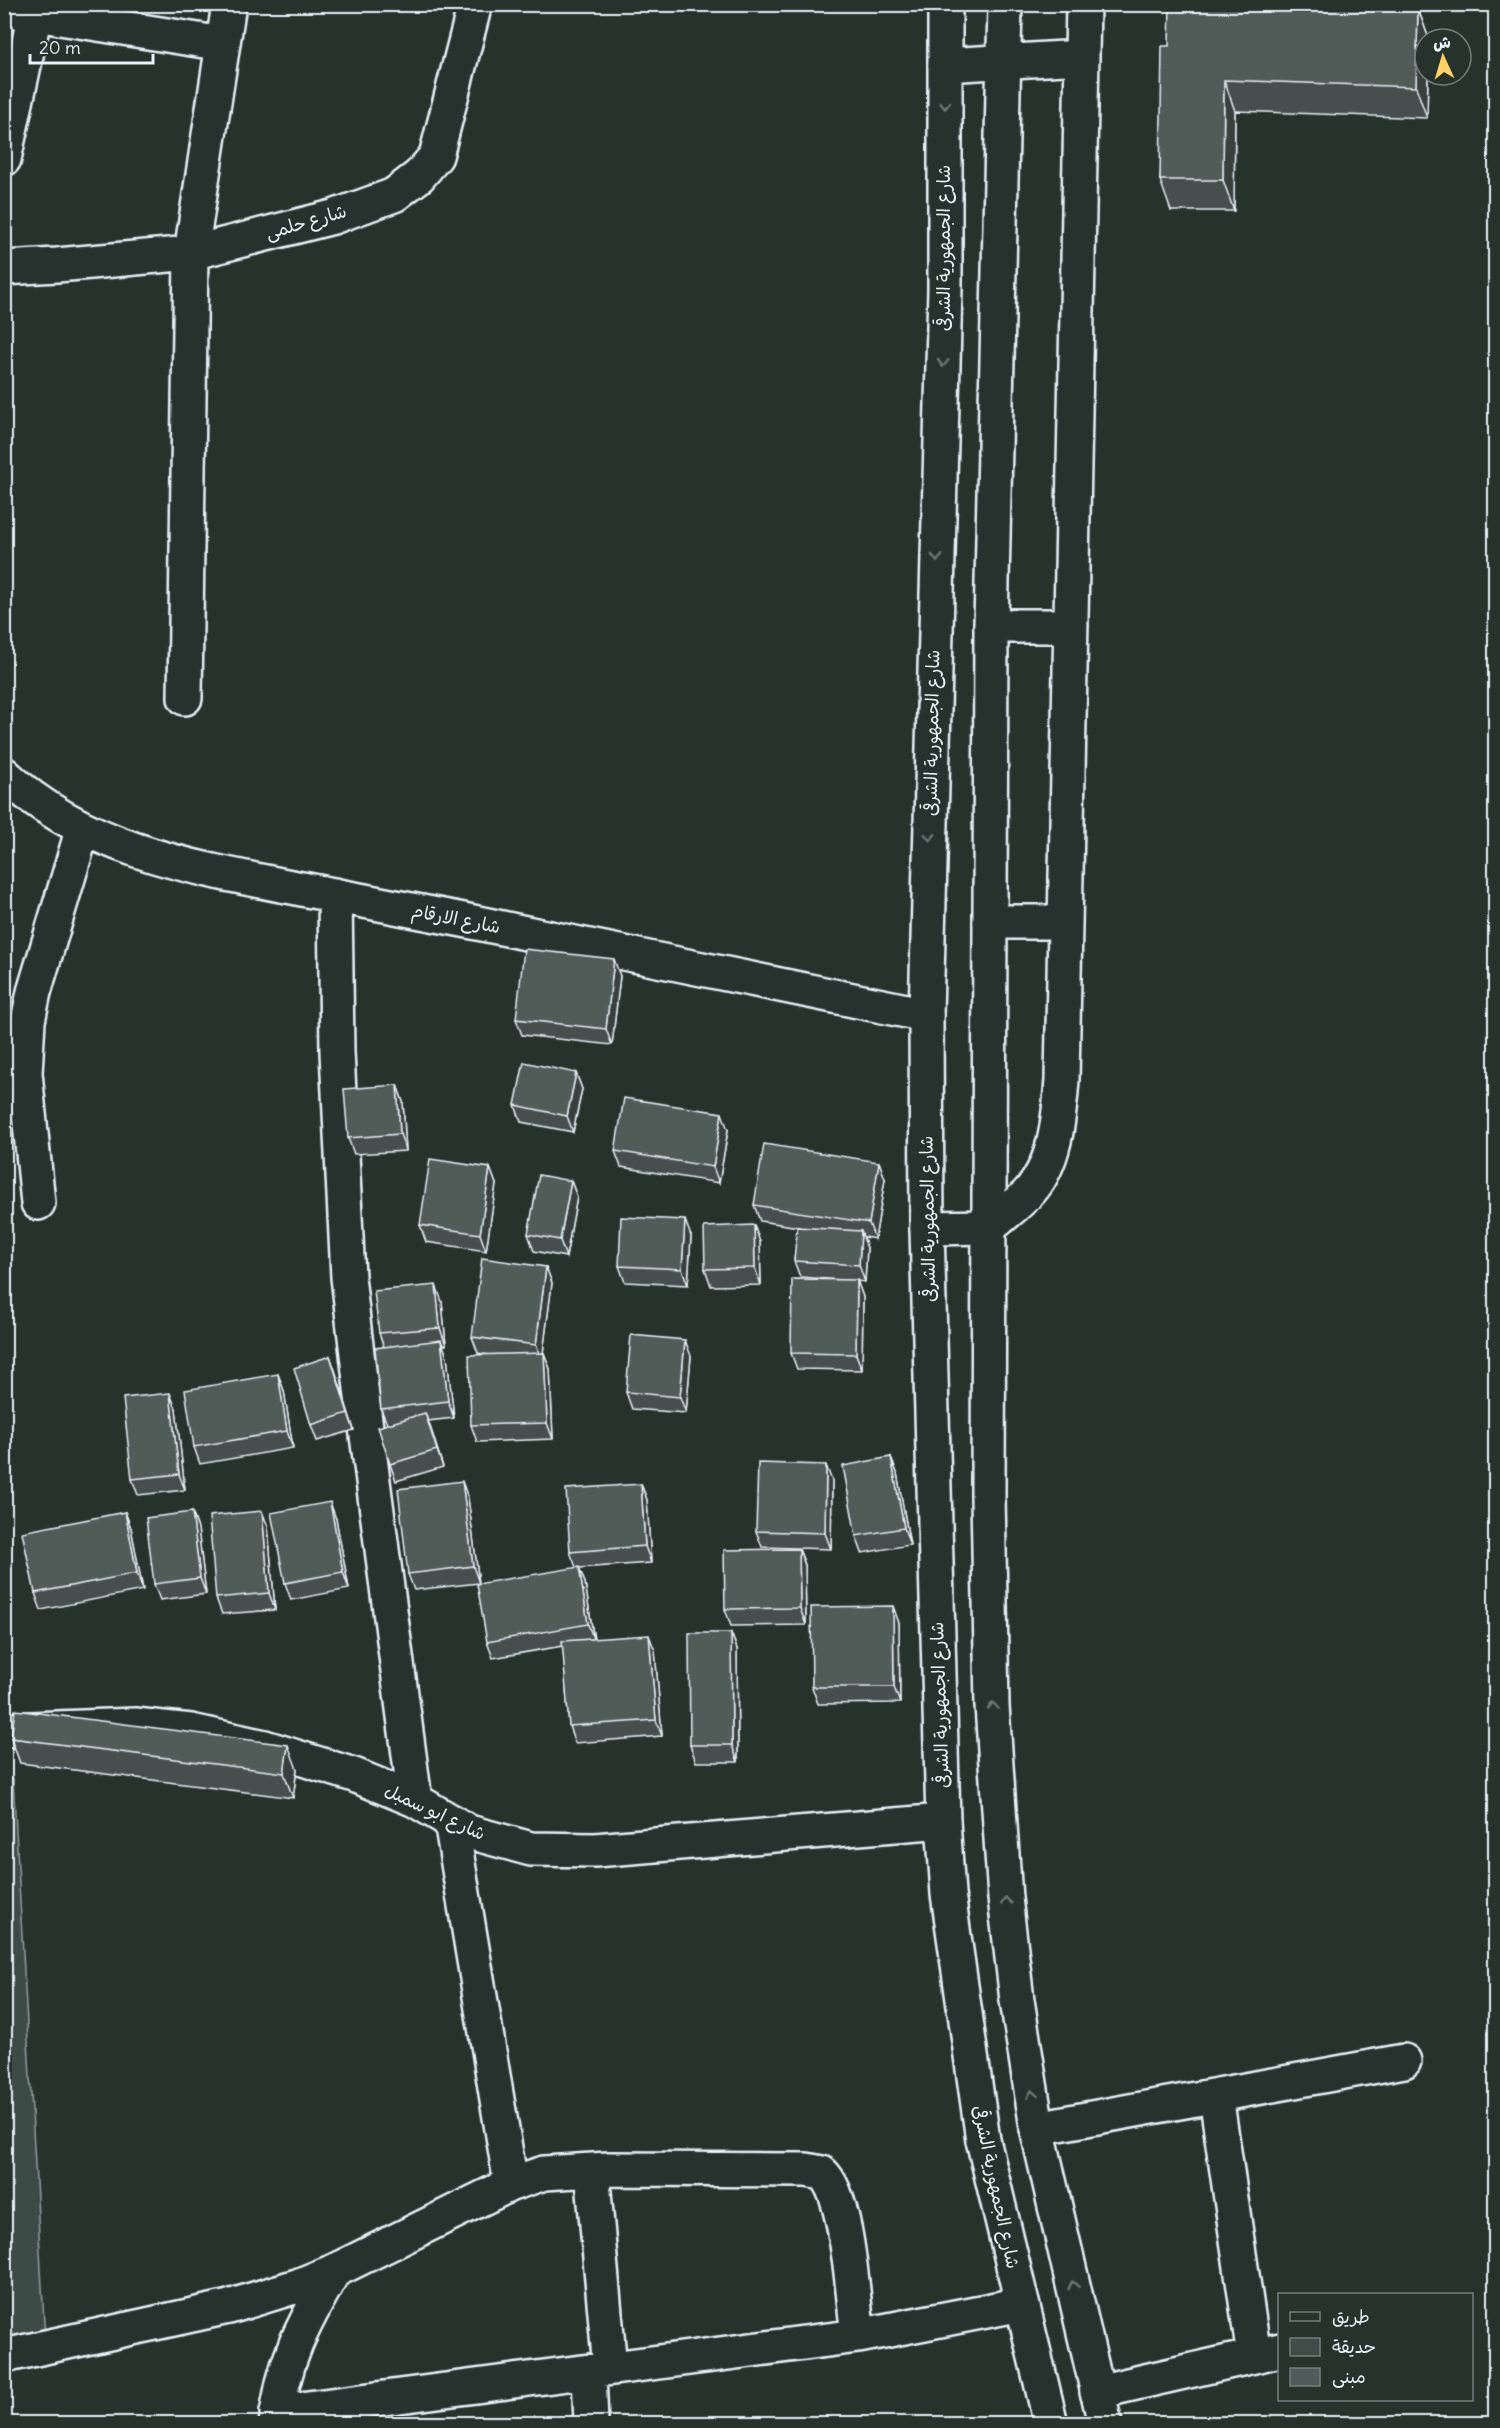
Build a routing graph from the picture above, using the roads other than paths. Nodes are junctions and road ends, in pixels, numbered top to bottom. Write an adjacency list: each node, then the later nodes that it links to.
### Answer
1 (229, 4): 7 (street)
2 (475, 4): 12 (street, شارع حلمى)
3 (945, 4): 10 (street, شارع الجمهورية الشرقى)
4 (1005, 4): 9 (street)
5 (1083, 4): 8 (street)
6 (25, 9): 7 (street); 11 (street)
7 (223, 44): 12 (street)
8 (1082, 57): 9 (street); 15 (street)
9 (1004, 62): 10 (street); 14 (street)
10 (945, 65): 22 (street, شارع الجمهورية الشرقى, one-way to 22)
11 (4, 159)
12 (190, 253): 13 (street, شارع حلمى); 16 (street)
13 (4, 268)
14 (991, 626): 15 (street); 20 (street)
15 (1071, 626): 21 (street)
16 (185, 698)
17 (4, 774): 18 (street, شارع الارقام)
18 (82, 828): 19 (street, شارع الارقام); 23 (street)
19 (335, 895): 22 (street, شارع الارقام); 27 (street)
20 (990, 922): 21 (street); 24 (street)
21 (1065, 922): 24 (street)
22 (926, 1014): 25 (street, شارع الجمهورية الشرقى)
23 (38, 1203)
24 (990, 1227): 25 (street); 32 (street, one-way to 24)
25 (927, 1228): 29 (street, شارع الجمهورية الشرقى)
26 (4, 1730): 27 (street, شارع ابو سمبل)
27 (415, 1800): 28 (street, شارع ابو سمبل)
28 (451, 1821): 29 (street, شارع ابو سمبل); 34 (street)
29 (943, 1821): 36 (street, شارع الجمهورية الشرقى)
30 (1404, 2061): 31 (street)
31 (1216, 2096): 32 (street); 40 (street)
32 (1037, 2128): 37 (street, one-way to 32)
33 (592, 2170): 34 (street); 38 (street); 42 (street)
34 (511, 2184): 35 (street)
35 (334, 2271): 41 (street); 44 (street)
36 (1022, 2304): 38 (street); 39 (street, شارع الجمهورية الشرقى)
37 (1082, 2325): 39 (street); 43 (street)
38 (858, 2336): 42 (street)
39 (1030, 2339): 46 (street, شارع الجمهورية الشرقى)
40 (1267, 2353): 43 (street)
41 (4, 2356)
42 (600, 2370): 44 (street); 45 (street)
43 (1097, 2392): 47 (street)
44 (276, 2418)
45 (591, 2424)
46 (1051, 2424)
47 (1105, 2424)

